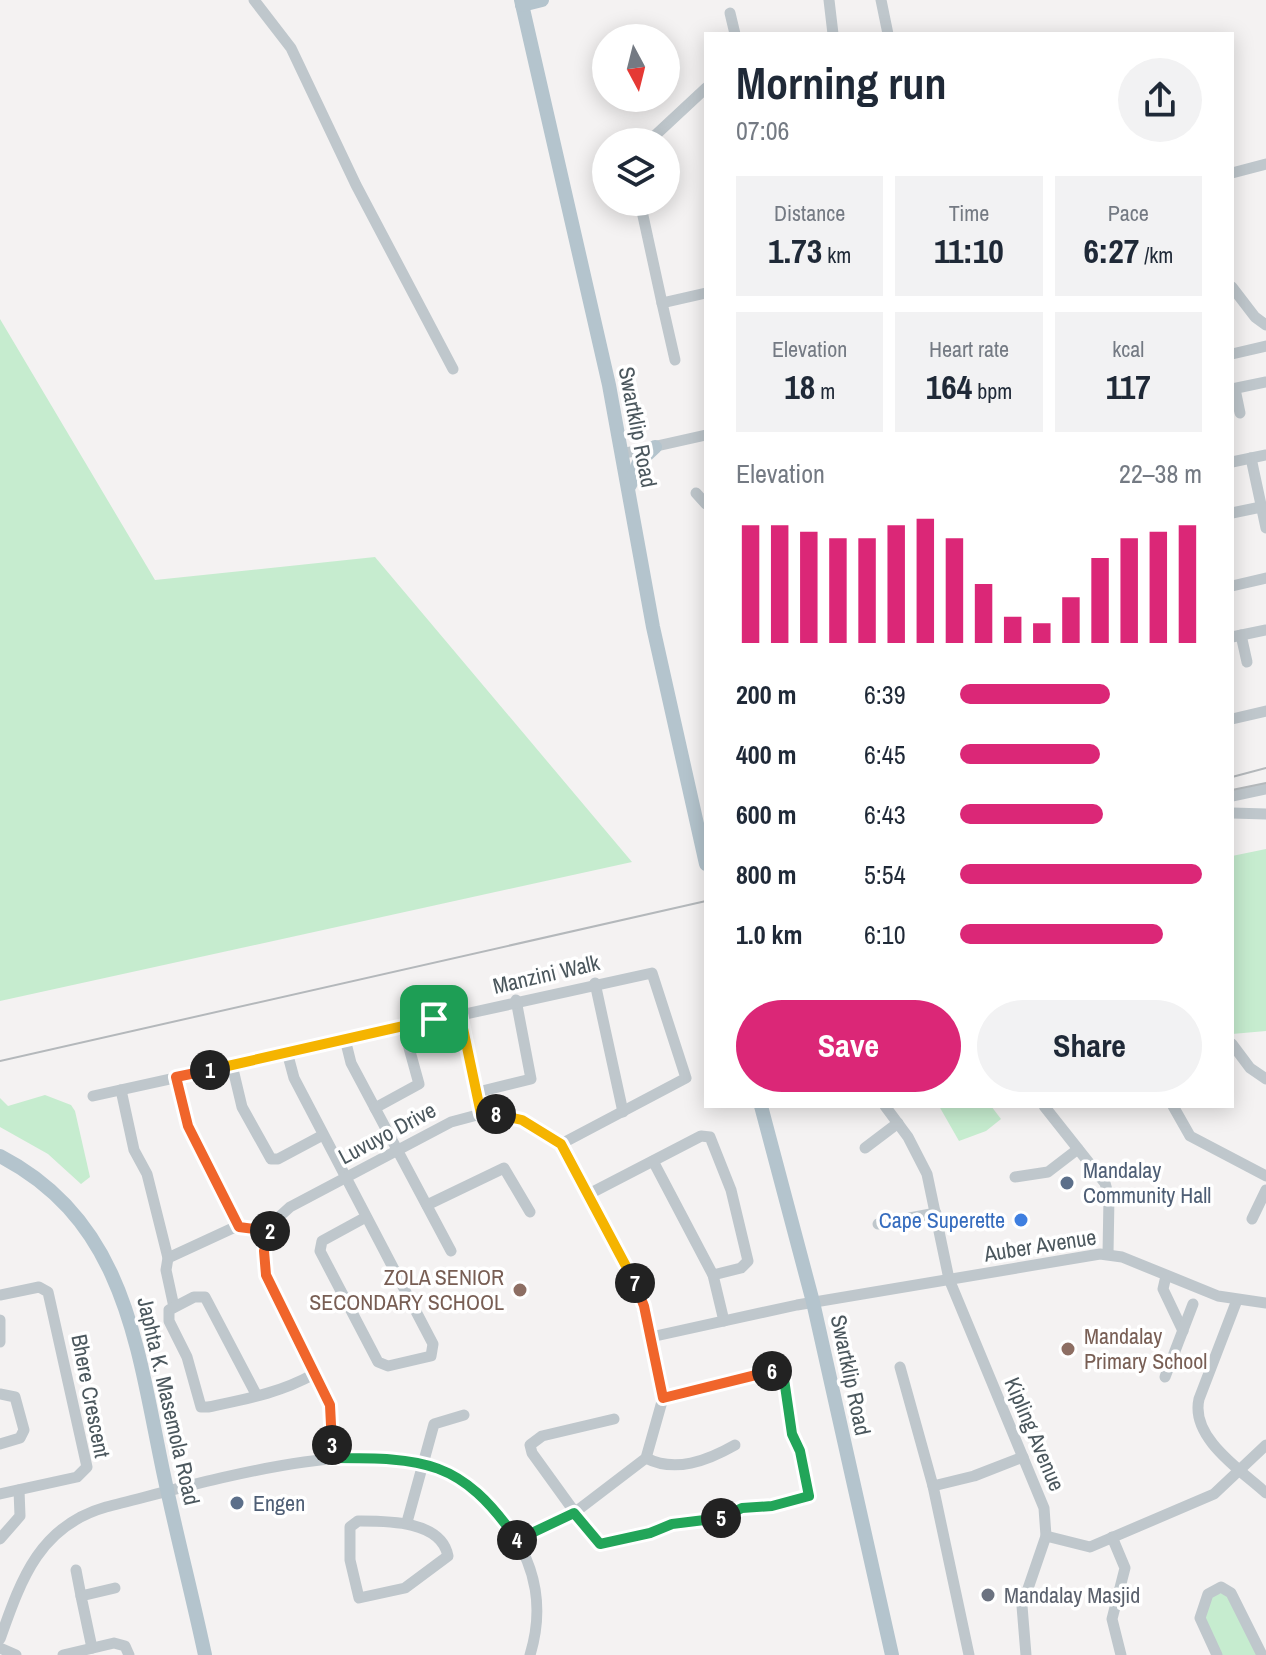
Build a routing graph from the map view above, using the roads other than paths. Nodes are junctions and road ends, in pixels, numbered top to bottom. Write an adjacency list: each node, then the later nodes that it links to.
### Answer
1 (254, 0): 22 (street)
2 (542, 0): 5 (main road)
3 (829, 0): 8 (street)
4 (881, 0): 9 (street)
5 (522, 2): 28 (main road, Swartklip Road)
6 (730, 13): 7 (street)
7 (735, 32)
8 (833, 32)
9 (888, 32)
10 (704, 90): 11 (street)
11 (663, 128)
12 (1266, 164): 13 (street)
13 (1234, 172)
14 (643, 216): 17 (street)
15 (1234, 290): 18 (street)
16 (704, 293): 17 (street)
17 (662, 303): 21 (street)
18 (1266, 325)
19 (1266, 346): 20 (street)
20 (1234, 354)
21 (675, 360)
22 (453, 369)
23 (1266, 382): 24 (street)
24 (1234, 389): 25 (street)
25 (1240, 413)
26 (704, 435): 27 (street)
27 (655, 447): 28 (street); 32 (main road)
28 (621, 454): 32 (main road, Swartklip Road)
29 (1266, 455): 30 (street)
30 (1251, 458): 31 (street); 35 (street)
31 (1234, 462)
32 (628, 492): 49 (main road, Swartklip Road)
33 (696, 493): 34 (street)
34 (704, 502)
35 (1261, 507): 36 (street); 37 (street)
36 (1234, 513)
37 (1266, 528)
38 (1266, 578): 39 (street)
39 (1234, 586)
40 (1266, 630): 41 (street)
41 (1237, 636): 42 (street)
42 (1247, 662)
43 (1266, 711): 44 (street)
44 (1234, 719)
45 (1266, 789): 46 (street)
46 (1234, 796)
47 (1234, 813): 48 (street)
48 (1266, 814)
49 (704, 855)
50 (595, 983): 51 (street, Manzini Walk); 68 (street); 68 (street, Manzini Walk)
51 (516, 1000): 52 (street, Manzini Walk); 61 (street)
52 (460, 1014): 53 (street, Manzini Walk); 61 (street)
53 (403, 1026): 54 (street, Manzini Walk); 63 (street)
54 (345, 1039): 56 (street, Manzini Walk); 63 (street)
55 (1234, 1047): 59 (street)
56 (287, 1052): 57 (street, Manzini Walk); 71 (street)
57 (232, 1065): 58 (street, Manzini Walk); 71 (street)
58 (176, 1077): 60 (street, Manzini Walk); 89 (street)
59 (1266, 1079)
60 (121, 1090): 62 (street, Manzini Walk); 93 (street)
61 (478, 1092): 69 (street)
62 (93, 1096)
63 (375, 1108): 75 (street)
64 (762, 1108): 99 (main road, Swartklip Road)
65 (887, 1108): 70 (street, Kipling Avenue)
66 (1046, 1108): 74 (street)
67 (1174, 1108): 78 (street)
68 (623, 1112): 72 (street)
69 (481, 1114): 72 (street, Luvuyo Drive); 75 (street, Luvuyo Drive)
70 (898, 1123): 73 (street); 85 (street, Kipling Avenue)
71 (323, 1135): 79 (street)
72 (561, 1144): 82 (street, Luvuyo Drive)
73 (865, 1148)
74 (1078, 1149): 80 (street); 92 (street)
75 (397, 1150): 79 (street, Luvuyo Drive); 83 (street)
76 (0, 1156): 126 (main road, Japhta K. Masemola Road)
77 (653, 1161): 82 (street); 94 (street); 94 (street)
78 (1266, 1176)
79 (346, 1177): 86 (street); 90 (street, Luvuyo Drive)
80 (1015, 1177)
81 (1266, 1190): 87 (street)
82 (589, 1194): 106 (street, Luvuyo Drive)
83 (427, 1205): 84 (street); 91 (street)
84 (530, 1212)
85 (936, 1213): 88 (street); 96 (street, Kipling Avenue)
86 (366, 1217): 86 (street)
87 (1252, 1219)
88 (878, 1224)
89 (239, 1227): 90 (street); 93 (street)
90 (270, 1231): 109 (street)
91 (451, 1251)
92 (1108, 1254): 95 (street, Auber Avenue); 96 (street, Auber Avenue)
93 (168, 1258): 102 (street)
94 (713, 1275): 104 (street)
95 (1166, 1276): 98 (street, Auber Avenue); 105 (street)
96 (949, 1279): 99 (street, Auber Avenue); 119 (street, Kipling Avenue)
97 (0, 1295): 125 (street, Bhere Crescent)
98 (1237, 1300): 100 (street, Auber Avenue); 123 (street)
99 (813, 1302): 104 (street, Auber Avenue); 147 (main road, Swartklip Road)
100 (1266, 1303)
101 (1193, 1304): 105 (street)
102 (171, 1311): 112 (street); 112 (street)
103 (0, 1320): 107 (street)
104 (724, 1321): 106 (street, Auber Avenue)
105 (1183, 1331): 110 (street)
106 (651, 1337): 113 (street, Luvuyo Drive)
107 (0, 1342)
108 (900, 1367): 124 (street)
109 (314, 1374): 112 (street); 120 (street)
110 (1165, 1377)
111 (0, 1394): 116 (street)
112 (257, 1396)
113 (663, 1398): 121 (street); 129 (street)
114 (464, 1415): 122 (street)
115 (614, 1419): 129 (street)
116 (0, 1444)
117 (735, 1445): 121 (street)
118 (1266, 1445): 123 (street)
119 (1023, 1457): 124 (street); 131 (street, Kipling Avenue)
120 (331, 1458): 122 (street); 126 (street)
121 (646, 1458): 129 (street)
122 (423, 1462): 130 (street); 134 (street)
123 (1241, 1470): 127 (street); 132 (street)
124 (933, 1486): 148 (street)
125 (19, 1490): 128 (street, Bhere Crescent); 133 (street)
126 (167, 1492): 138 (street); 145 (main road, Japhta K. Masemola Road)
127 (1266, 1493)
128 (0, 1494)
129 (574, 1513): 134 (street)
130 (407, 1522): 130 (street)
131 (1046, 1536): 132 (street); 149 (street, Kipling Avenue)
132 (1112, 1537): 150 (street)
133 (0, 1539)
134 (519, 1542): 146 (street)
135 (76, 1570): 137 (street)
136 (115, 1588): 137 (street)
137 (81, 1596): 140 (street)
138 (0, 1639)
139 (0, 1648): 142 (street)
140 (92, 1648): 143 (street); 144 (street)
141 (1215, 1654): 151 (street)
142 (16, 1655)
143 (63, 1655)
144 (129, 1655)
145 (205, 1655)
146 (530, 1655)
147 (892, 1655)
148 (969, 1655)
149 (1026, 1655)
150 (1121, 1655)
151 (1262, 1655)

